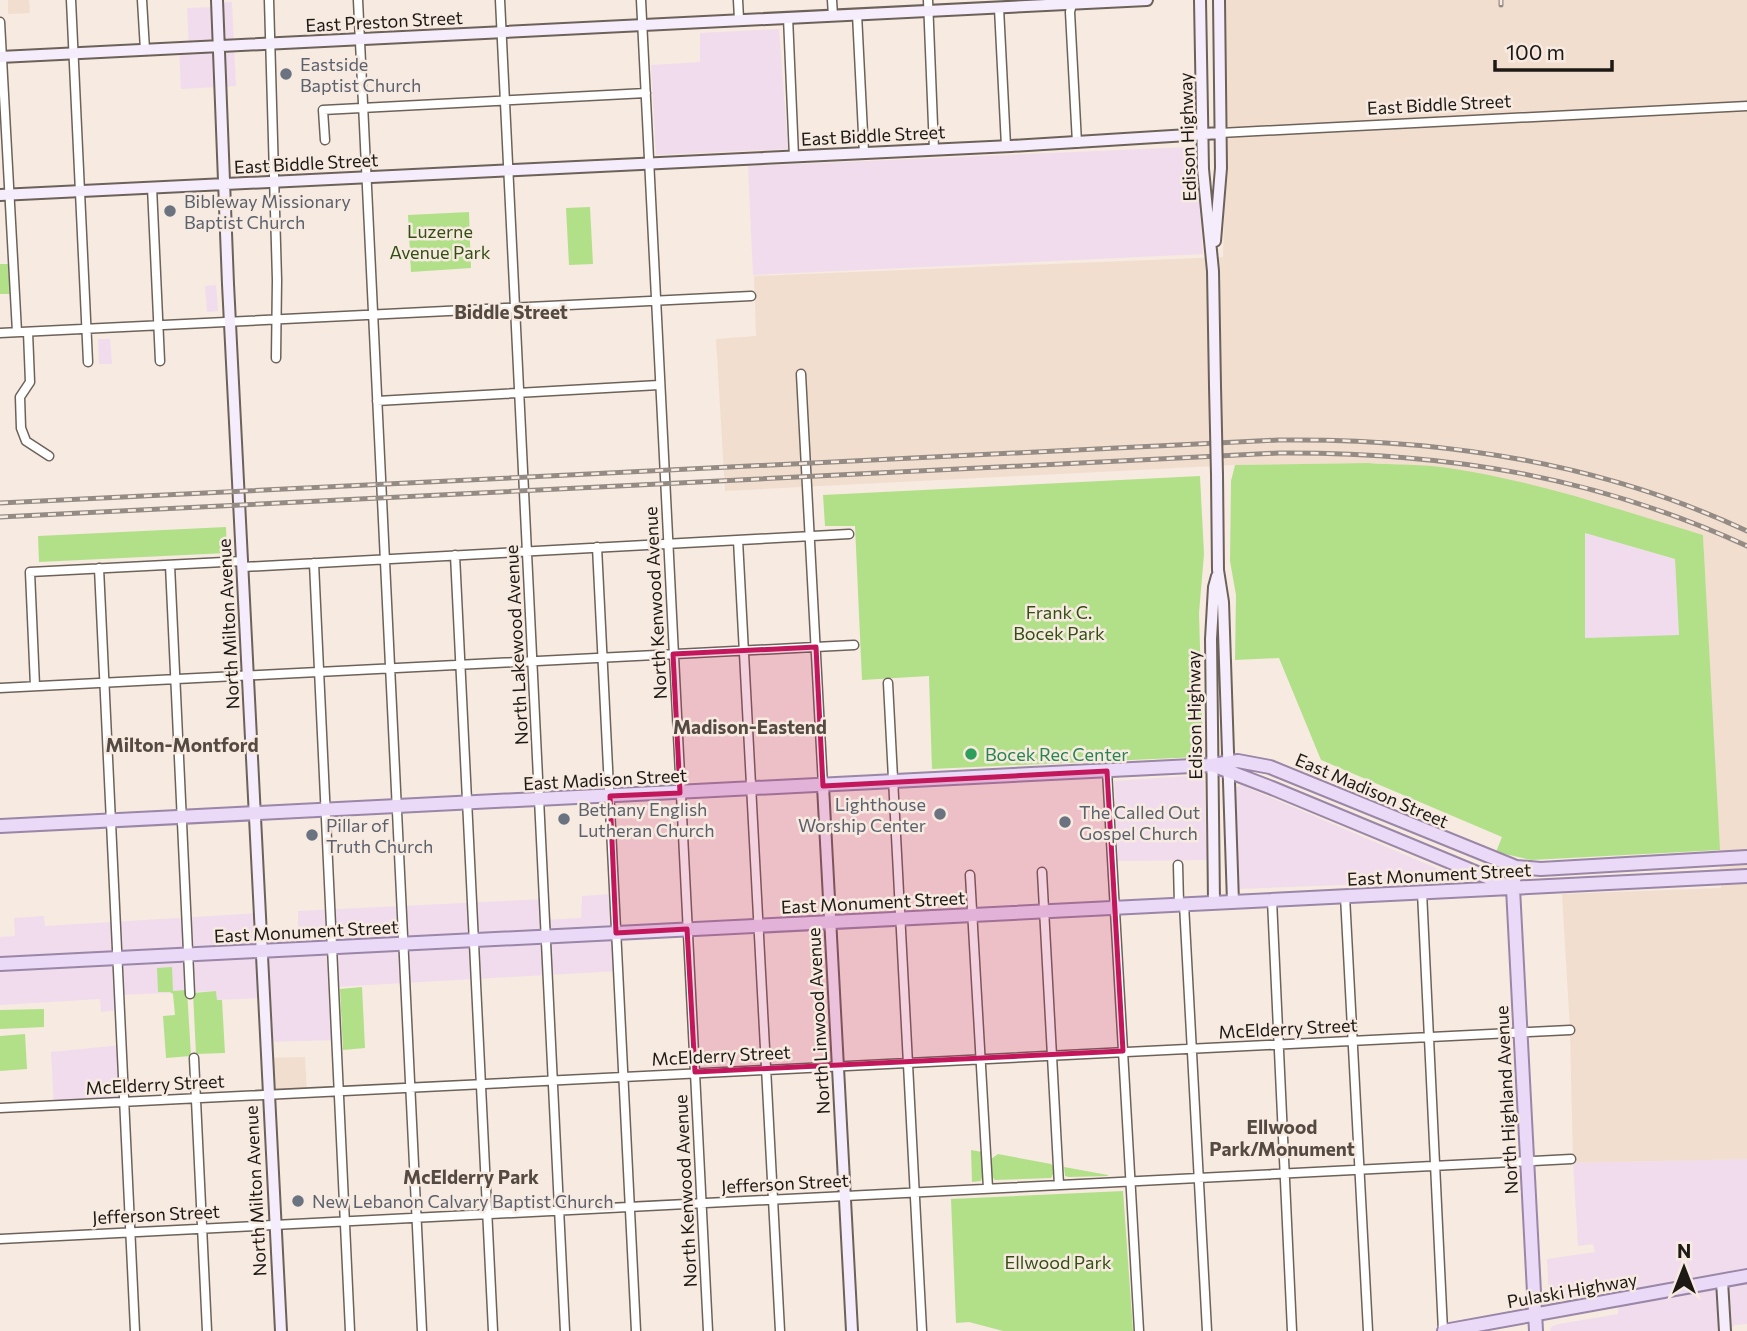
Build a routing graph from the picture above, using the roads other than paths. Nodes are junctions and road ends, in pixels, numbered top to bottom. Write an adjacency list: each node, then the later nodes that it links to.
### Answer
1 (71, 0): 28 (street)
2 (142, 0): 27 (street)
3 (217, 0): 26 (street, North Milton Avenue)
4 (269, 0): 25 (street)
5 (358, 0): 24 (street)
6 (500, 0): 23 (street, North Lakewood Avenue)
7 (641, 0): 22 (street, North Kenwood Avenue)
8 (738, 0): 20 (street)
9 (832, 0): 18 (street)
10 (1147, 0): 13 (street, East Preston Street)
11 (1200, 0): 35 (street, Edison Highway)
12 (1219, 0): 34 (street, Edison Highway)
13 (1118, 1): 14 (street, East Preston Street)
14 (1072, 4): 16 (street, East Preston Street); 37 (street)
15 (928, 6): 16 (street, East Preston Street); 17 (street, East Preston Street); 39 (street)
16 (999, 8): 38 (street)
17 (857, 15): 18 (street, East Preston Street); 40 (street)
18 (833, 16): 19 (street, East Preston Street)
19 (788, 18): 20 (street, East Preston Street); 41 (street)
20 (739, 19): 22 (street, East Preston Street)
21 (0, 22): 29 (street)
22 (643, 26): 23 (street, East Preston Street); 30 (street, North Kenwood Avenue)
23 (502, 33): 24 (street, East Preston Street); 31 (street, North Lakewood Avenue)
24 (360, 40): 25 (street, East Preston Street); 33 (street)
25 (270, 44): 26 (street, East Preston Street); 45 (street)
26 (219, 46): 27 (street, East Preston Street); 46 (street, North Milton Avenue)
27 (145, 50): 28 (street, East Preston Street)
28 (73, 54): 29 (street, East Preston Street); 48 (street)
29 (1, 57): 49 (street)
30 (646, 93): 31 (street); 42 (street, North Kenwood Avenue)
31 (505, 101): 33 (street); 43 (street, North Lakewood Avenue)
32 (1747, 106): 34 (street, East Biddle Street)
33 (363, 108): 36 (street); 44 (street)
34 (1220, 133): 35 (street, East Biddle Street); 50 (street, Edison Highway)
35 (1202, 136): 37 (street, East Biddle Street); 50 (street, Edison Highway)
36 (325, 140)
37 (1077, 143): 38 (street, East Biddle Street)
38 (1006, 146): 39 (street, East Biddle Street)
39 (934, 149): 40 (street, East Biddle Street)
40 (864, 153): 41 (street, East Biddle Street)
41 (794, 157): 42 (street, East Biddle Street)
42 (650, 163): 43 (street, East Biddle Street); 52 (street, North Kenwood Avenue)
43 (509, 170): 44 (street, East Biddle Street); 53 (street, North Lakewood Avenue)
44 (366, 177): 45 (street, East Biddle Street); 54 (street)
45 (274, 182): 46 (street, East Biddle Street); 55 (street)
46 (223, 184): 47 (street, East Biddle Street); 56 (street, North Milton Avenue)
47 (152, 187): 48 (street, East Biddle Street); 57 (street)
48 (80, 191): 49 (street, East Biddle Street); 58 (street)
49 (5, 195): 59 (street)
50 (1213, 271): 82 (street, Edison Highway, bridge)
51 (751, 296): 52 (street)
52 (657, 301): 53 (street); 66 (street, North Kenwood Avenue)
53 (516, 308): 54 (street); 67 (street, North Lakewood Avenue)
54 (373, 315): 55 (street); 68 (street)
55 (276, 320): 56 (street); 62 (street)
56 (230, 322): 57 (street); 79 (street, North Milton Avenue)
57 (159, 325): 58 (street); 63 (street)
58 (86, 329): 60 (street); 64 (street)
59 (17, 332): 60 (street); 61 (street)
60 (28, 332): 69 (street)
61 (0, 333)
62 (276, 358)
63 (160, 361)
64 (88, 362)
65 (801, 374): 71 (street, North Linwood Avenue)
66 (659, 385): 67 (street); 73 (street, North Kenwood Avenue)
67 (520, 393): 68 (street); 75 (street, North Lakewood Avenue)
68 (377, 401): 77 (street)
69 (48, 456)
70 (849, 534): 71 (street)
71 (810, 536): 72 (street); 84 (street, North Linwood Avenue)
72 (738, 540): 73 (street); 85 (street)
73 (667, 544): 74 (street); 86 (street, North Kenwood Avenue)
74 (597, 547): 75 (street); 87 (street)
75 (527, 551): 76 (street); 88 (street, North Lakewood Avenue)
76 (455, 555): 77 (street); 89 (street)
77 (385, 559): 78 (street); 90 (street)
78 (314, 563): 79 (street); 91 (street)
79 (243, 564): 80 (street); 92 (street, North Milton Avenue)
80 (170, 565): 81 (street); 93 (street)
81 (99, 568): 94 (street); 96 (street)
82 (1218, 570): 98 (street, Edison Highway); 99 (street, Edison Highway)
83 (855, 645): 84 (street)
84 (816, 647): 85 (street); 102 (street, North Linwood Avenue)
85 (744, 650): 86 (street); 103 (street)
86 (673, 654): 87 (street); 104 (street, North Kenwood Avenue)
87 (602, 657): 88 (street); 105 (street)
88 (533, 661): 89 (street); 106 (street, North Lakewood Avenue)
89 (460, 665): 90 (street); 107 (street)
90 (390, 668): 91 (street); 108 (street)
91 (319, 672): 92 (street); 109 (street)
92 (248, 675): 93 (street); 110 (street, North Milton Avenue)
93 (176, 679): 94 (street); 111 (street)
94 (104, 682): 96 (street); 112 (street)
95 (888, 683): 101 (street)
96 (35, 686): 97 (street)
97 (0, 688)
98 (1212, 765): 99 (main road, East Madison Street); 100 (main road, East Madison Street); 124 (street, Edison Highway)
99 (1228, 766): 116 (main road, East Madison Street); 120 (main road, East Madison Street); 125 (street, Edison Highway)
100 (1107, 771): 101 (main road, East Madison Street); 127 (street)
101 (893, 782): 102 (main road, East Madison Street); 130 (street)
102 (823, 786): 103 (main road, East Madison Street); 131 (street, North Linwood Avenue)
103 (750, 789): 104 (main road, East Madison Street); 132 (street)
104 (680, 793): 105 (main road, East Madison Street); 133 (street, North Kenwood Avenue)
105 (610, 796): 106 (main road, East Madison Street); 134 (street)
106 (540, 799): 107 (main road, East Madison Street); 135 (street, North Lakewood Avenue)
107 (467, 803): 108 (main road, East Madison Street); 136 (street)
108 (397, 807): 109 (main road, East Madison Street); 137 (street)
109 (326, 810): 110 (main road, East Madison Street); 138 (street)
110 (255, 814): 111 (main road, East Madison Street); 139 (street, North Milton Avenue)
111 (182, 817): 112 (main road, East Madison Street); 140 (street)
112 (111, 821): 113 (main road, East Madison Street); 141 (street)
113 (0, 827)
114 (1747, 857): 116 (main road, East Monument Street)
115 (1178, 865): 126 (street)
116 (1516, 867): 120 (main road, North Highland Avenue)
117 (1042, 872): 128 (street)
118 (970, 876): 129 (street)
119 (1747, 876): 120 (main road, East Monument Street)
120 (1513, 888): 121 (main road, East Monument Street); 145 (main road, North Highland Avenue)
121 (1422, 892): 122 (main road, East Monument Street); 146 (street)
122 (1345, 896): 123 (main road, East Monument Street); 147 (street)
123 (1272, 900): 125 (main road, East Monument Street); 148 (street)
124 (1214, 902): 125 (main road, East Monument Street); 126 (main road, East Monument Street)
125 (1233, 902)
126 (1182, 904): 127 (main road, East Monument Street); 149 (street)
127 (1115, 907): 128 (main road, East Monument Street); 150 (street)
128 (1044, 911): 129 (main road, East Monument Street); 151 (street)
129 (972, 915): 130 (main road, East Monument Street); 153 (street)
130 (900, 918): 131 (main road, East Monument Street); 154 (street)
131 (830, 922): 132 (main road, East Monument Street); 155 (street, North Linwood Avenue)
132 (758, 925): 133 (main road, East Monument Street); 156 (street)
133 (687, 929): 134 (main road, East Monument Street); 157 (street, North Kenwood Avenue)
134 (616, 933): 135 (main road, East Monument Street); 158 (street)
135 (547, 936): 136 (main road, East Monument Street); 159 (street, North Lakewood Avenue)
136 (474, 940): 137 (main road, East Monument Street); 160 (street)
137 (404, 943): 138 (main road, East Monument Street); 161 (street)
138 (332, 947): 139 (main road, East Monument Street); 162 (street)
139 (260, 950): 140 (main road, East Monument Street); 163 (street, North Milton Avenue)
140 (187, 954): 141 (main road, East Monument Street); 143 (street)
141 (117, 958): 142 (main road, East Monument Street); 165 (street)
142 (0, 964)
143 (190, 994)
144 (1570, 1030): 145 (street, McElderry Street)
145 (1520, 1032): 146 (street, McElderry Street); 168 (main road, North Highland Avenue)
146 (1429, 1037): 147 (street, McElderry Street); 169 (street)
147 (1352, 1040): 148 (street, McElderry Street); 170 (street)
148 (1278, 1044): 149 (street, McElderry Street); 171 (street)
149 (1193, 1048): 150 (street, McElderry Street); 172 (street)
150 (1123, 1051): 151 (street, McElderry Street); 173 (street)
151 (1052, 1055): 153 (street, McElderry Street); 174 (street)
152 (194, 1058): 164 (street)
153 (980, 1058): 154 (street, McElderry Street); 175 (street)
154 (909, 1062): 155 (street, McElderry Street); 176 (street)
155 (838, 1065): 156 (street, McElderry Street); 177 (street, North Linwood Avenue)
156 (766, 1069): 157 (street, McElderry Street); 178 (street)
157 (695, 1072): 158 (street, McElderry Street); 179 (street, North Kenwood Avenue)
158 (624, 1076): 159 (street, McElderry Street); 180 (street)
159 (554, 1079): 160 (street, McElderry Street); 181 (street, North Lakewood Avenue)
160 (481, 1083): 161 (street, McElderry Street); 182 (street)
161 (411, 1088): 162 (street, McElderry Street); 183 (street)
162 (339, 1092): 163 (street, McElderry Street); 184 (street)
163 (267, 1095): 164 (street, McElderry Street); 185 (street, North Milton Avenue)
164 (196, 1097): 165 (street, McElderry Street); 186 (street)
165 (124, 1102): 166 (street, McElderry Street); 187 (street)
166 (0, 1108)
167 (1571, 1159): 168 (street, Jefferson Street)
168 (1527, 1161): 169 (street, Jefferson Street); 191 (main road, North Highland Avenue)
169 (1435, 1166): 170 (street, Jefferson Street); 208 (street)
170 (1359, 1170): 171 (street, Jefferson Street); 207 (street)
171 (1285, 1173): 172 (street, Jefferson Street); 206 (street)
172 (1199, 1178): 173 (street, Jefferson Street); 205 (street)
173 (1130, 1181): 174 (street, Jefferson Street); 204 (street)
174 (1059, 1185): 175 (street, Jefferson Street)
175 (988, 1188): 176 (street, Jefferson Street)
176 (915, 1192): 177 (street, Jefferson Street); 203 (street)
177 (845, 1195): 178 (street, Jefferson Street); 202 (street, North Linwood Avenue)
178 (773, 1199): 179 (street, Jefferson Street); 201 (street)
179 (702, 1203): 180 (street, Jefferson Street); 200 (street, North Kenwood Avenue)
180 (630, 1206): 181 (street, Jefferson Street); 199 (street)
181 (560, 1210): 182 (street, Jefferson Street); 198 (street, North Lakewood Avenue)
182 (487, 1213): 183 (street, Jefferson Street); 197 (street)
183 (417, 1217): 184 (street, Jefferson Street); 196 (street)
184 (345, 1221): 185 (street, Jefferson Street); 195 (street)
185 (275, 1224): 186 (street, Jefferson Street); 194 (street, North Milton Avenue)
186 (202, 1228): 187 (street, Jefferson Street); 193 (street)
187 (130, 1231): 188 (street, Jefferson Street); 192 (street)
188 (0, 1238)
189 (1747, 1276): 190 (main road, Pulaski Highway)
190 (1722, 1281): 191 (main road, Pulaski Highway); 210 (street)
191 (1535, 1315): 208 (main road, Pulaski Highway); 209 (main road, North Highland Avenue)
192 (135, 1331)
193 (206, 1331)
194 (281, 1331)
195 (350, 1331)
196 (422, 1331)
197 (493, 1331)
198 (565, 1331)
199 (636, 1331)
200 (708, 1331)
201 (780, 1331)
202 (852, 1331)
203 (922, 1331)
204 (1139, 1331)
205 (1207, 1331)
206 (1292, 1331)
207 (1368, 1331)
208 (1444, 1331)
209 (1536, 1331)
210 (1725, 1331)

